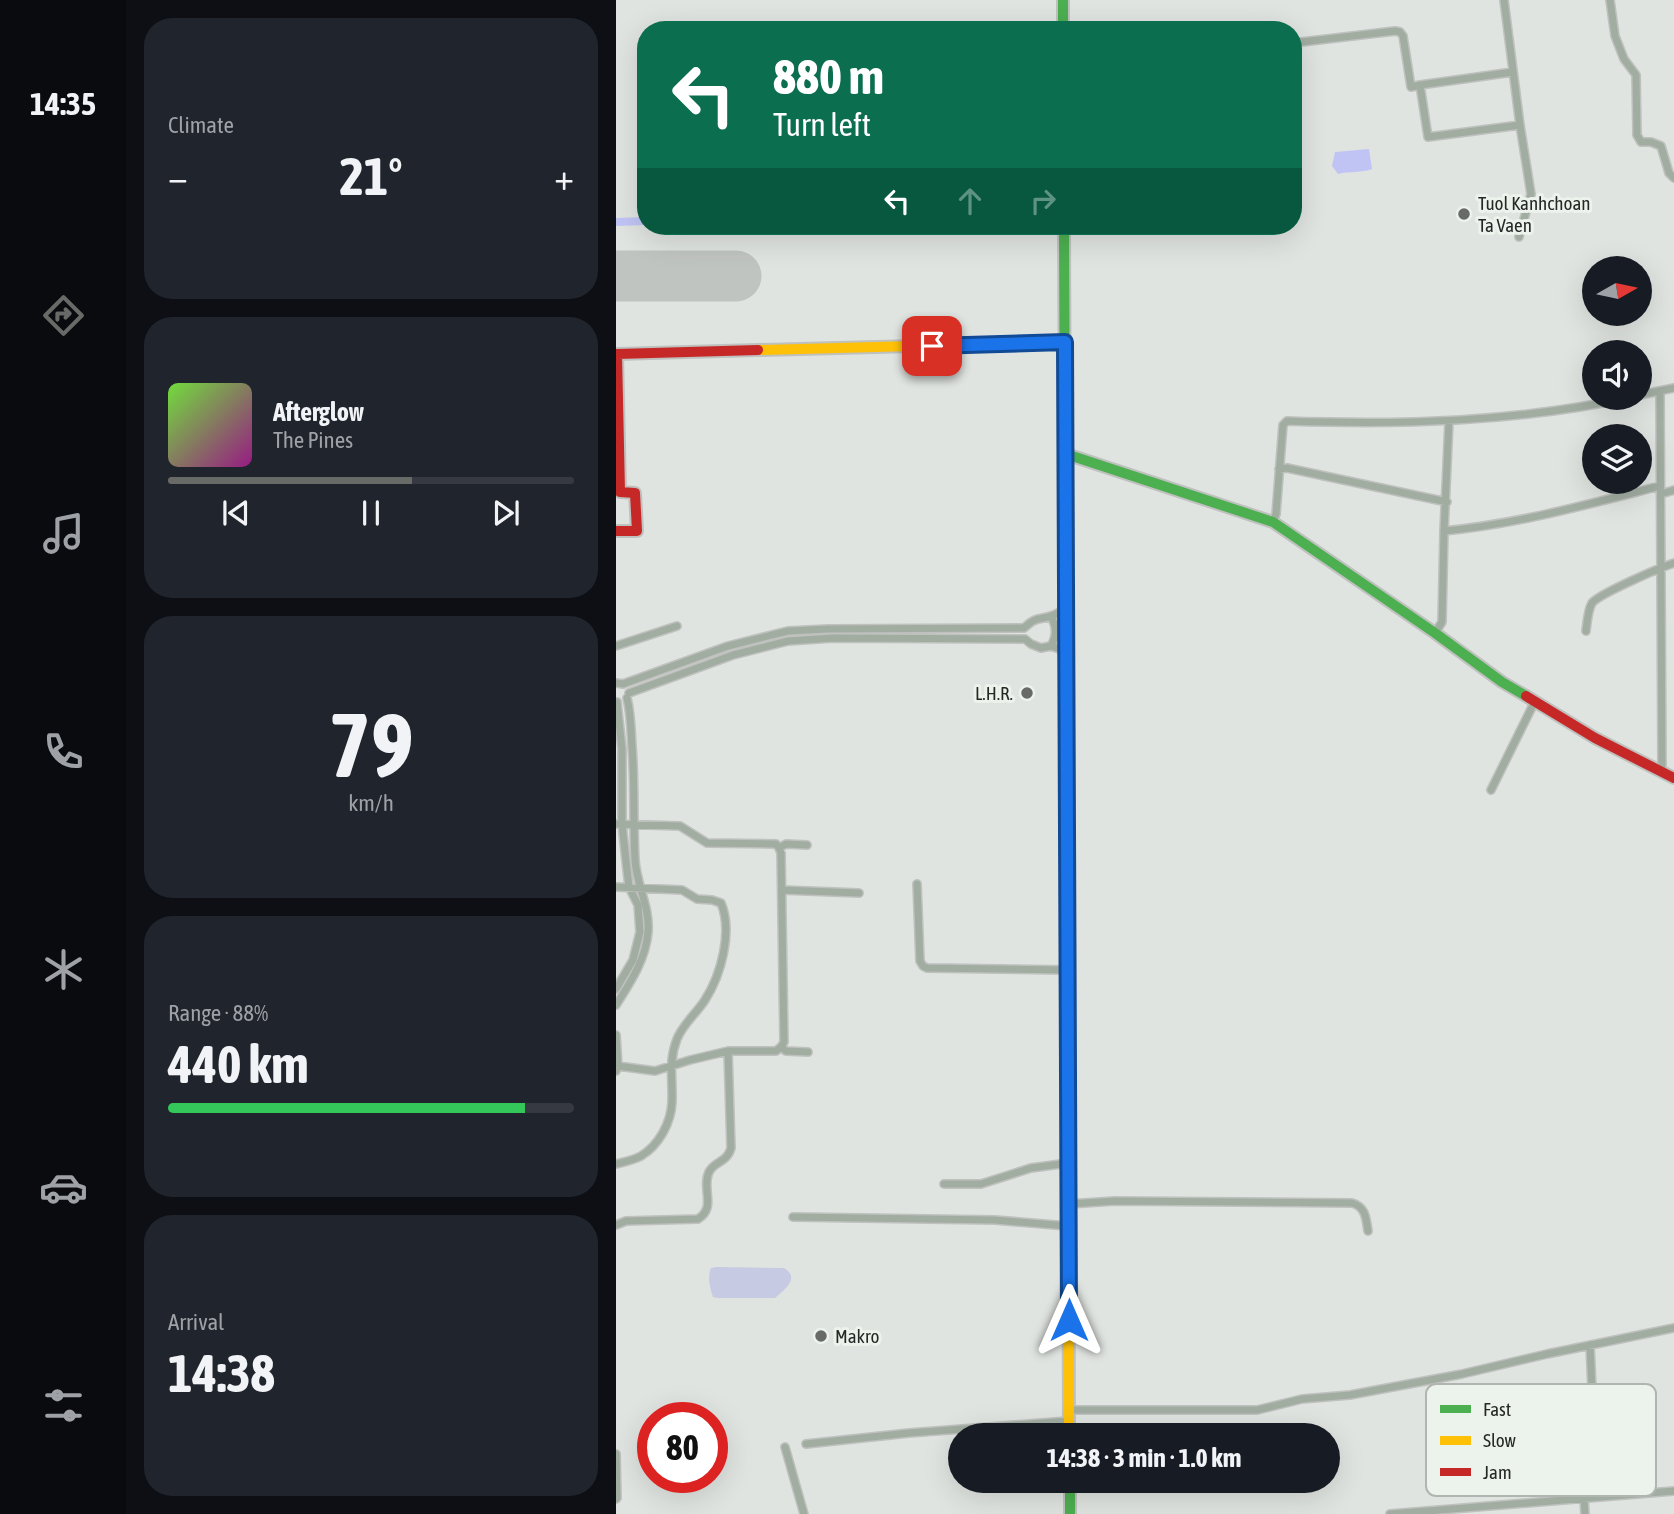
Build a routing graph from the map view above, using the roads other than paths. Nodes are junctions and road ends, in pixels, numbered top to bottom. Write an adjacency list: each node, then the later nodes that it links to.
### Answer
1 (1063, 0): 4 (main road)
2 (1504, 0): 6 (street)
3 (1610, 0): 9 (street)
4 (1063, 21)
5 (1302, 42): 7 (street)
6 (1513, 72): 7 (street); 8 (street)
7 (1420, 85): 8 (street)
8 (1520, 125): 11 (street)
9 (1674, 178)
10 (1064, 235): 12 (main road)
11 (1519, 236)
12 (1065, 342): 18 (main road); 24 (main road)
13 (1674, 388): 14 (street)
14 (1660, 391): 15 (street); 20 (street)
15 (1652, 393)
16 (1582, 407): 17 (street)
17 (1450, 421): 19 (street); 22 (street)
18 (1066, 454): 23 (main road); 28 (main road)
19 (1279, 469): 22 (street); 23 (street)
20 (1660, 490): 21 (street); 25 (street); 27 (street)
21 (1674, 490)
22 (1447, 502): 25 (street)
23 (1273, 522): 33 (main road)
24 (616, 531)
25 (1444, 531): 33 (street)
26 (1674, 563): 27 (street)
27 (1662, 567): 32 (street); 43 (street)
28 (1066, 608): 29 (street); 37 (main road)
29 (1051, 617): 31 (street); 36 (street)
30 (677, 626): 35 (street)
31 (788, 631): 34 (street); 38 (street)
32 (1586, 631)
33 (1435, 633): 41 (main road)
34 (788, 641): 36 (street); 39 (street)
35 (616, 646)
36 (1051, 646): 37 (street)
37 (1065, 651): 56 (main road)
38 (620, 683): 39 (street)
39 (628, 695): 40 (street); 47 (street)
40 (617, 702): 42 (street)
41 (1534, 703): 43 (main road); 45 (street)
42 (619, 762): 46 (street)
43 (1662, 772): 44 (main road)
44 (1674, 778)
45 (1491, 790)
46 (619, 824): 47 (street); 52 (street)
47 (635, 825): 49 (street); 53 (street)
48 (807, 845): 49 (street)
49 (779, 848): 54 (street)
50 (917, 884): 56 (street)
51 (616, 887): 52 (street)
52 (629, 887): 53 (street); 57 (street)
53 (640, 888): 58 (street); 63 (street)
54 (782, 890): 55 (street); 60 (street)
55 (859, 893)
56 (1068, 970): 65 (main road)
57 (616, 989)
58 (616, 1005)
59 (616, 1035): 64 (street)
60 (781, 1047): 61 (street); 62 (street)
61 (728, 1051): 63 (street); 70 (street)
62 (808, 1052)
63 (670, 1066): 64 (street); 66 (street)
64 (617, 1068)
65 (1068, 1163): 67 (street); 68 (main road)
66 (616, 1164)
67 (944, 1184)
68 (1069, 1205): 71 (main road); 72 (street)
69 (793, 1217): 71 (street)
70 (616, 1225)
71 (1069, 1226): 76 (main road)
72 (1368, 1231)
73 (1674, 1328): 74 (street)
74 (1590, 1345): 75 (street); 76 (street)
75 (1592, 1384)
76 (1069, 1415): 77 (main road); 78 (street)
77 (1069, 1423)
78 (806, 1444)
79 (785, 1447): 88 (street)
80 (616, 1454): 87 (street)
81 (1674, 1491): 82 (street)
82 (1656, 1492)
83 (1070, 1493): 89 (main road)
84 (1610, 1496): 85 (street)
85 (1597, 1497): 86 (street)
86 (1584, 1498): 90 (street); 91 (street)
87 (616, 1499)
88 (804, 1514)
89 (1070, 1514)
90 (1390, 1514)
91 (1585, 1514)

